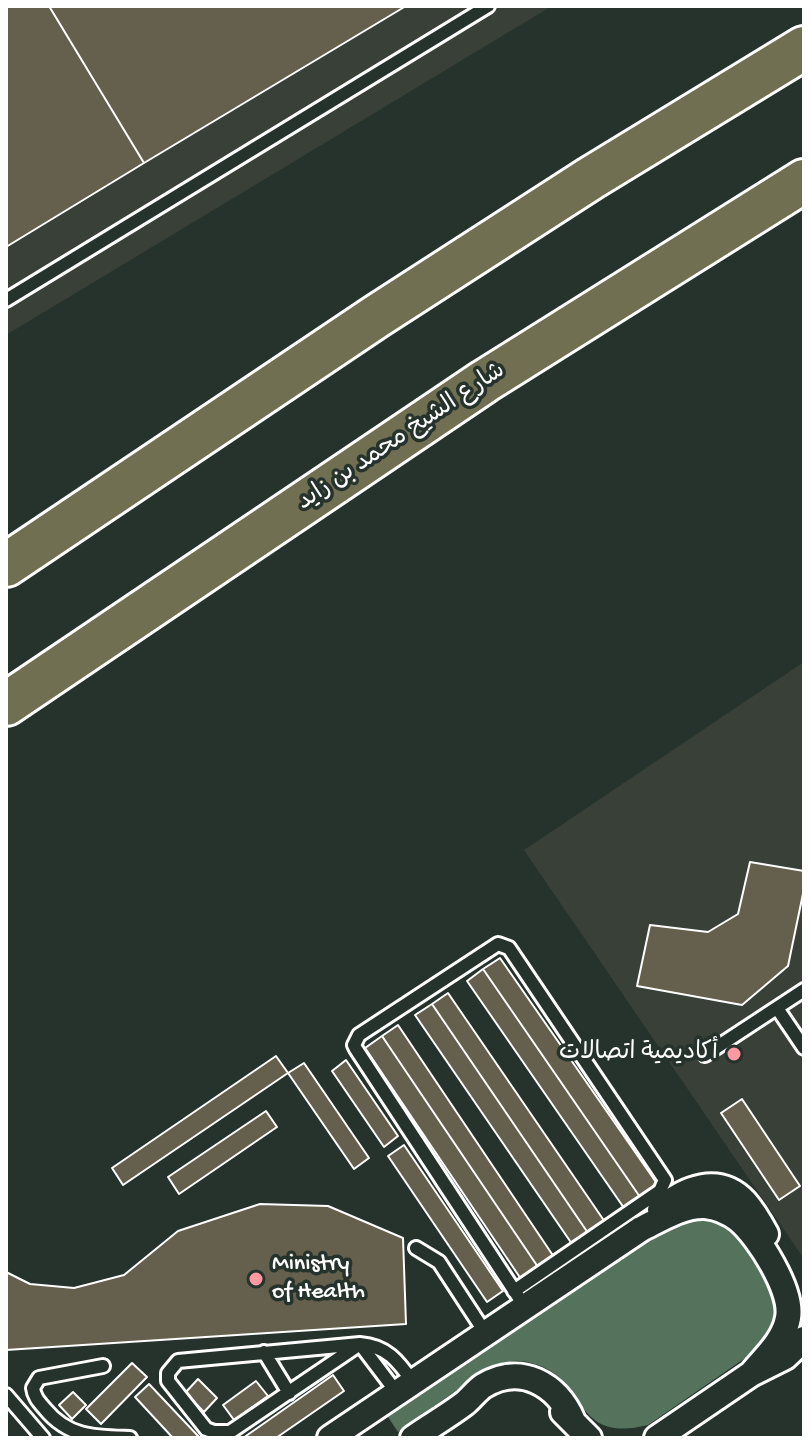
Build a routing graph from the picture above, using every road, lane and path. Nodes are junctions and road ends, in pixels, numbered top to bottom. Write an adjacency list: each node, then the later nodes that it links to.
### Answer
1 (488, 6): 4 (lane)
2 (804, 48): 5 (highway)
3 (804, 181): 6 (highway, شارع الشيخ محمد بن زايد)
4 (6, 300)
5 (6, 565)
6 (92, 648): 7 (highway, شارع الشيخ محمد بن زايد); 8 (highway)
7 (6, 704)
8 (6, 737)
9 (804, 990): 10 (lane)
10 (777, 1008): 11 (lane); 12 (lane)
11 (804, 1048)
12 (705, 1055)
13 (630, 1228): 15 (street); 17 (street); 17 (lane)
14 (416, 1248): 18 (lane)
15 (771, 1252): 16 (street); 23 (street)
16 (804, 1293)
17 (520, 1299): 18 (street)
18 (486, 1334): 24 (street)
19 (804, 1339): 23 (street)
20 (360, 1344): 21 (lane); 24 (lane); 24 (lane); 25 (lane)
21 (264, 1352): 25 (lane); 25 (lane)
22 (103, 1366): 29 (lane)
23 (751, 1374): 32 (street)
24 (405, 1388): 30 (street)
25 (289, 1393)
26 (6, 1395): 28 (lane)
27 (581, 1430): 31 (street)
28 (43, 1438)
29 (130, 1438)
30 (330, 1438)
31 (413, 1438)
32 (657, 1438)

